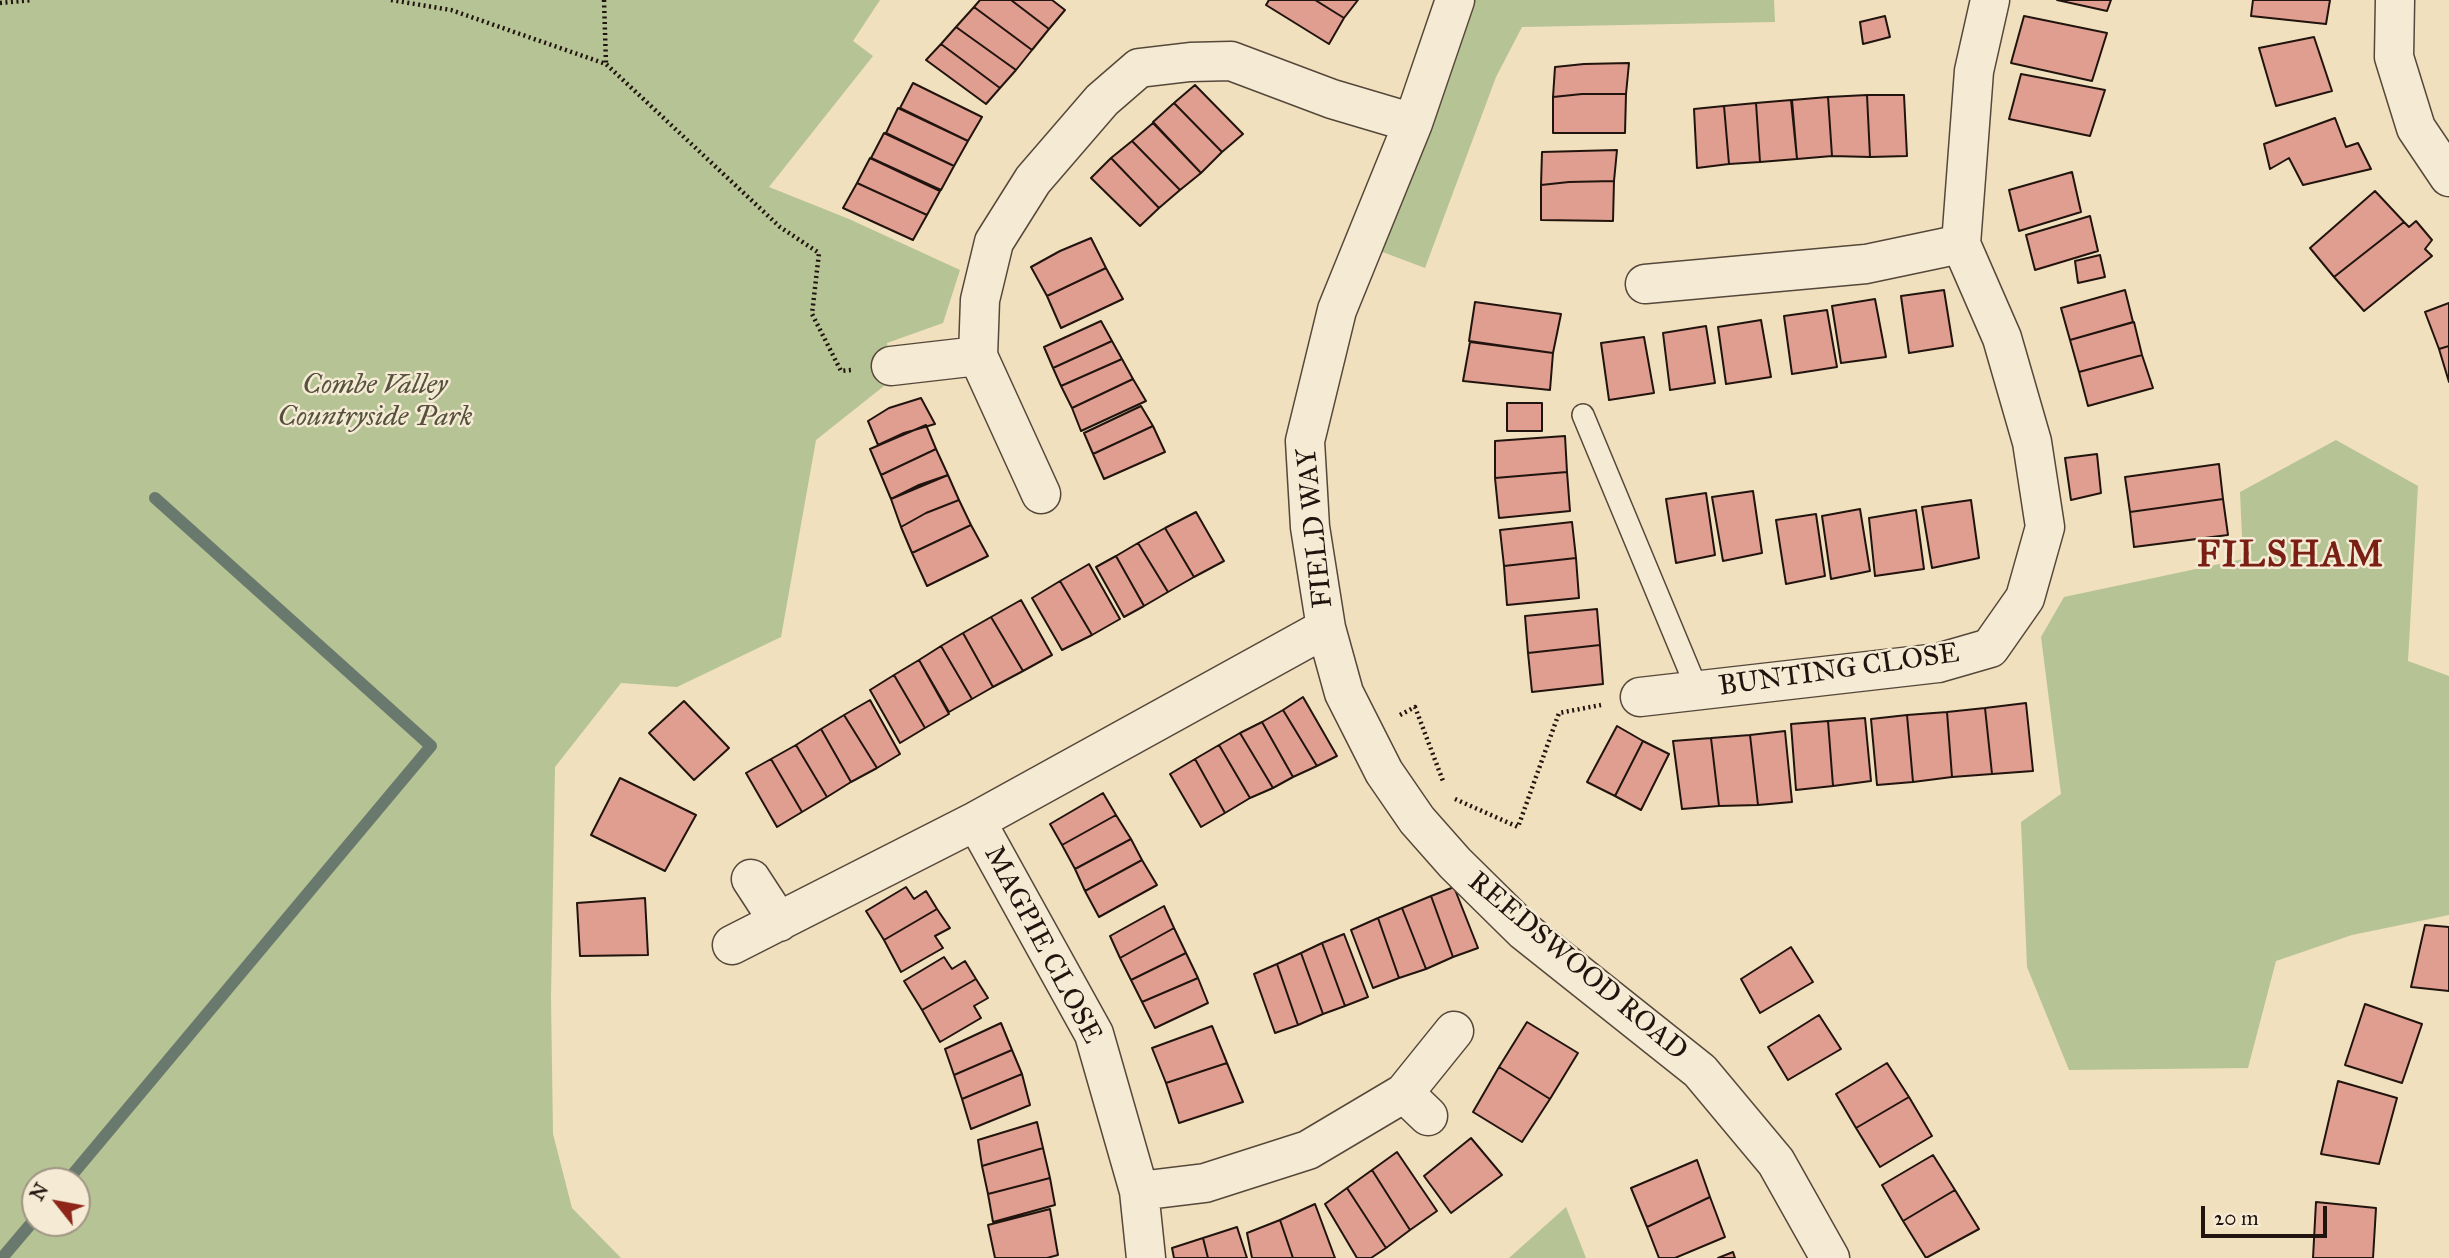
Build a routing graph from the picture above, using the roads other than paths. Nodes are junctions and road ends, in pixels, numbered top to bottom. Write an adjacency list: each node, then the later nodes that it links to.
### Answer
1 (1455, 0): 4 (street, FIELD WAY)
2 (1990, 0): 6 (street, BUNTING CLOSE)
3 (2395, 0): 5 (street)
4 (1413, 123): 8 (street); 12 (street, FIELD WAY)
5 (2449, 177)
6 (1961, 244): 7 (street); 13 (street, BUNTING CLOSE)
7 (1645, 284)
8 (978, 356): 9 (street); 11 (street)
9 (891, 366)
10 (1583, 415): 13 (lane)
11 (1041, 494)
12 (1326, 628): 15 (street, FIELD WAY); 22 (street, REEDSWOOD ROAD)
13 (1697, 689): 14 (street, BUNTING CLOSE)
14 (1640, 697)
15 (976, 821): 17 (street, FIELD WAY); 20 (street, MAGPIE CLOSE)
16 (751, 879): 17 (street)
17 (779, 922): 18 (street, FIELD WAY)
18 (732, 946)
19 (1454, 1031): 20 (street)
20 (1139, 1191): 21 (street, MAGPIE CLOSE)
21 (1146, 1258)
22 (1829, 1258)

